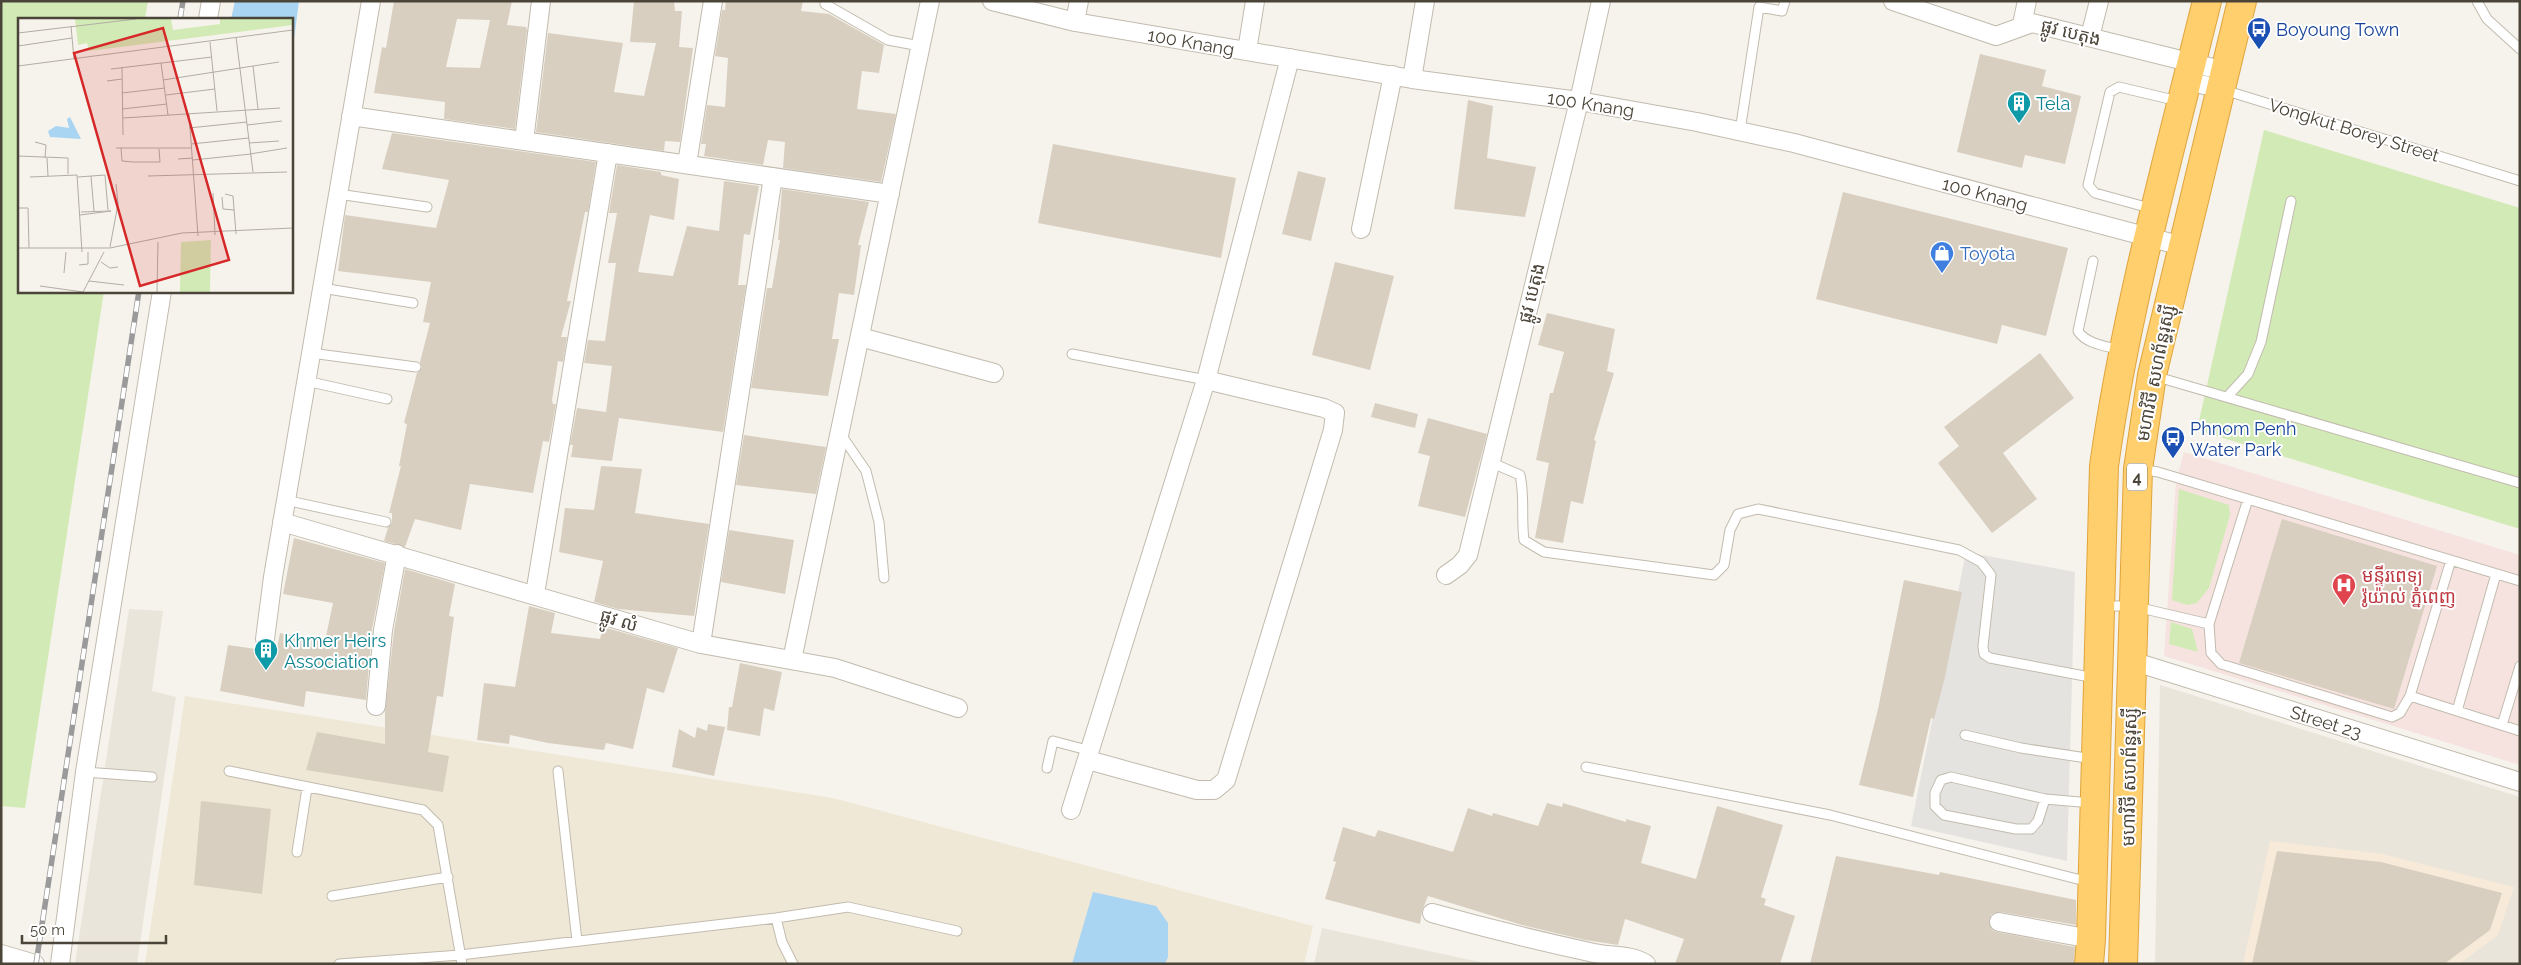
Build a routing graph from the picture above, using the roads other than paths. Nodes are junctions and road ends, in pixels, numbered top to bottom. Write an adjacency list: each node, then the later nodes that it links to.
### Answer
1 (211, 1): 19 (street)
2 (370, 1): 32 (street)
3 (541, 1): 34 (street)
4 (713, 1): 36 (street)
5 (930, 1): 23 (street)
6 (992, 1): 20 (street, 100 Knang)
7 (1079, 1): 20 (street)
8 (1255, 1): 25 (street)
9 (1426, 1): 28 (street)
10 (1601, 1): 31 (street, ផ្លូវ បេតុង)
11 (1785, 1): 33 (lane)
12 (1893, 1): 21 (street, ផ្លូវ បេតុង)
13 (2027, 1): 21 (street)
14 (2099, 1): 22 (street)
15 (2207, 1): 30 (highway, មហាវិថី សហព័ន្ធរុស្ស៊ី / 4)
16 (2242, 1): 29 (highway, មហាវិថី សហព័ន្ធរុស្ស៊ី / 4)
17 (2477, 1): 24 (lane)
18 (825, 4): 23 (lane)
19 (208, 18)
20 (1075, 22): 25 (street, 100 Knang)
21 (2022, 24): 22 (street, ផ្លូវ បេតុង)
22 (2090, 37): 30 (street, ផ្លូវ បេតុង)
23 (920, 46): 40 (street)
24 (2520, 49)
25 (1246, 51): 26 (street, 100 Knang)
26 (1290, 58): 27 (street, 100 Knang); 58 (street)
27 (1393, 75): 28 (street, 100 Knang); 44 (street)
28 (1412, 79): 31 (street, 100 Knang)
29 (2223, 80): 30 (street, Vongkut Borey Street); 38 (lane, Vongkut Borey Street); 46 (highway, មហាវិថី សហព័ន្ធរុស្ស៊ី / 4)
30 (2187, 82): 43 (highway, មហាវិថី សហព័ន្ធរុស្ស៊ី / 4); 43 (lane)
31 (1579, 101): 33 (street, 100 Knang); 63 (street, ផ្លូវ បេតុង)
32 (351, 116): 34 (street); 39 (street)
33 (1740, 131): 45 (street, 100 Knang)
34 (524, 141): 35 (street)
35 (608, 153): 36 (street); 76 (street)
36 (687, 164): 37 (street)
37 (773, 177): 40 (street); 81 (street)
38 (2520, 180)
39 (338, 194): 42 (lane); 48 (street)
40 (890, 194): 51 (street)
41 (2290, 201): 60 (lane)
42 (427, 207)
43 (2156, 209): 45 (highway, មហាវិថី សហព័ន្ធរុស្ស៊ី / 4)
44 (1361, 229)
45 (2148, 238): 46 (street, 100 Knang); 52 (highway, មហាវិថី សហព័ន្ធរុស្ស៊ី / 4)
46 (2182, 246): 57 (highway, មហាវិថី សហព័ន្ធរុស្ស៊ី / 4)
47 (2093, 262): 52 (lane)
48 (322, 288): 50 (lane); 53 (street)
49 (162, 292): 99 (street)
50 (413, 303)
51 (860, 337): 56 (street); 62 (street)
52 (2124, 350): 77 (highway, មហាវិថី សហព័ន្ធរុស្ស៊ី / 4)
53 (310, 353): 55 (lane); 59 (street)
54 (1072, 354): 58 (lane)
55 (416, 367)
56 (994, 373)
57 (2152, 375): 60 (lane); 64 (highway, មហាវិថី សហព័ន្ធរុស្ស៊ី / 4)
58 (1206, 380): 93 (street); 93 (street)
59 (306, 381): 61 (lane); 67 (street)
60 (2227, 397): 65 (lane)
61 (386, 399)
62 (840, 433): 74 (lane); 82 (street)
63 (1490, 462): 73 (street, ផ្លូវ បេតុង); 85 (lane)
64 (2138, 469): 66 (lane); 78 (highway, មហាវិថី សហព័ន្ធរុស្ស៊ី / 4)
65 (2520, 482)
66 (2248, 499): 71 (lane); 79 (lane)
67 (286, 500): 68 (street); 69 (lane)
68 (282, 522): 70 (street, ផ្លូវ លំ); 80 (street)
69 (386, 522)
70 (397, 554): 76 (street, ផ្លូវ លំ); 87 (street)
71 (2451, 560): 72 (lane); 86 (lane)
72 (2496, 574): 75 (lane); 89 (lane)
73 (1446, 575)
74 (884, 578)
75 (2520, 581)
76 (535, 594): 81 (street, ផ្លូវ លំ)
77 (2100, 606): 78 (lane); 85 (highway, មហាវិថី សហព័ន្ធរុស្ស៊ី / 4)
78 (2132, 606): 79 (lane); 83 (highway, មហាវិថី សហព័ន្ធរុស្ស៊ី / 4)
79 (2209, 624): 86 (lane)
80 (265, 639)
81 (701, 644): 82 (street, ផ្លូវ លំ)
82 (792, 660): 88 (street, ផ្លូវ លំ)
83 (2132, 661): 101 (street, Street 23); 123 (highway, មហាវិថី សហព័ន្ធរុស្ស៊ី / 4)
84 (2520, 666): 90 (lane)
85 (2098, 678): 94 (highway, មហាវិថី សហព័ន្ធរុស្ស៊ី / 4)
86 (2410, 696): 89 (lane)
87 (376, 706)
88 (958, 708)
89 (2456, 711): 90 (lane)
90 (2502, 725): 91 (lane)
91 (2520, 731)
92 (1965, 735): 94 (lane)
93 (1089, 756): 96 (lane); 105 (street)
94 (2096, 759): 104 (highway, មហាវិថី សហព័ន្ធរុស្ស៊ី / 4)
95 (1586, 767): 108 (lane)
96 (1047, 768)
97 (229, 771): 102 (lane)
98 (558, 771): 114 (lane)
99 (85, 772): 100 (lane); 119 (street)
100 (152, 777)
101 (2520, 782)
102 (307, 788): 106 (lane); 107 (lane)
103 (2045, 798): 103 (lane); 104 (lane)
104 (2095, 803): 108 (highway, មហាវិថី សហព័ន្ធរុស្ស៊ី / 4)
105 (1071, 810)
106 (297, 852)
107 (448, 877): 109 (lane); 117 (lane)
108 (2093, 880): 115 (highway, មហាវិថី សហព័ន្ធរុស្ស៊ី / 4)
109 (332, 896)
110 (1432, 912): 122 (street)
111 (776, 918): 113 (lane); 114 (lane); 121 (lane)
112 (1999, 922): 115 (street)
113 (957, 931)
114 (577, 941): 117 (lane)
115 (2090, 951)
116 (1, 954): 118 (street)
117 (461, 959): 120 (lane)
118 (35, 964)
119 (60, 964)
120 (339, 964)
121 (793, 964)
122 (1646, 964)
123 (2122, 964)

